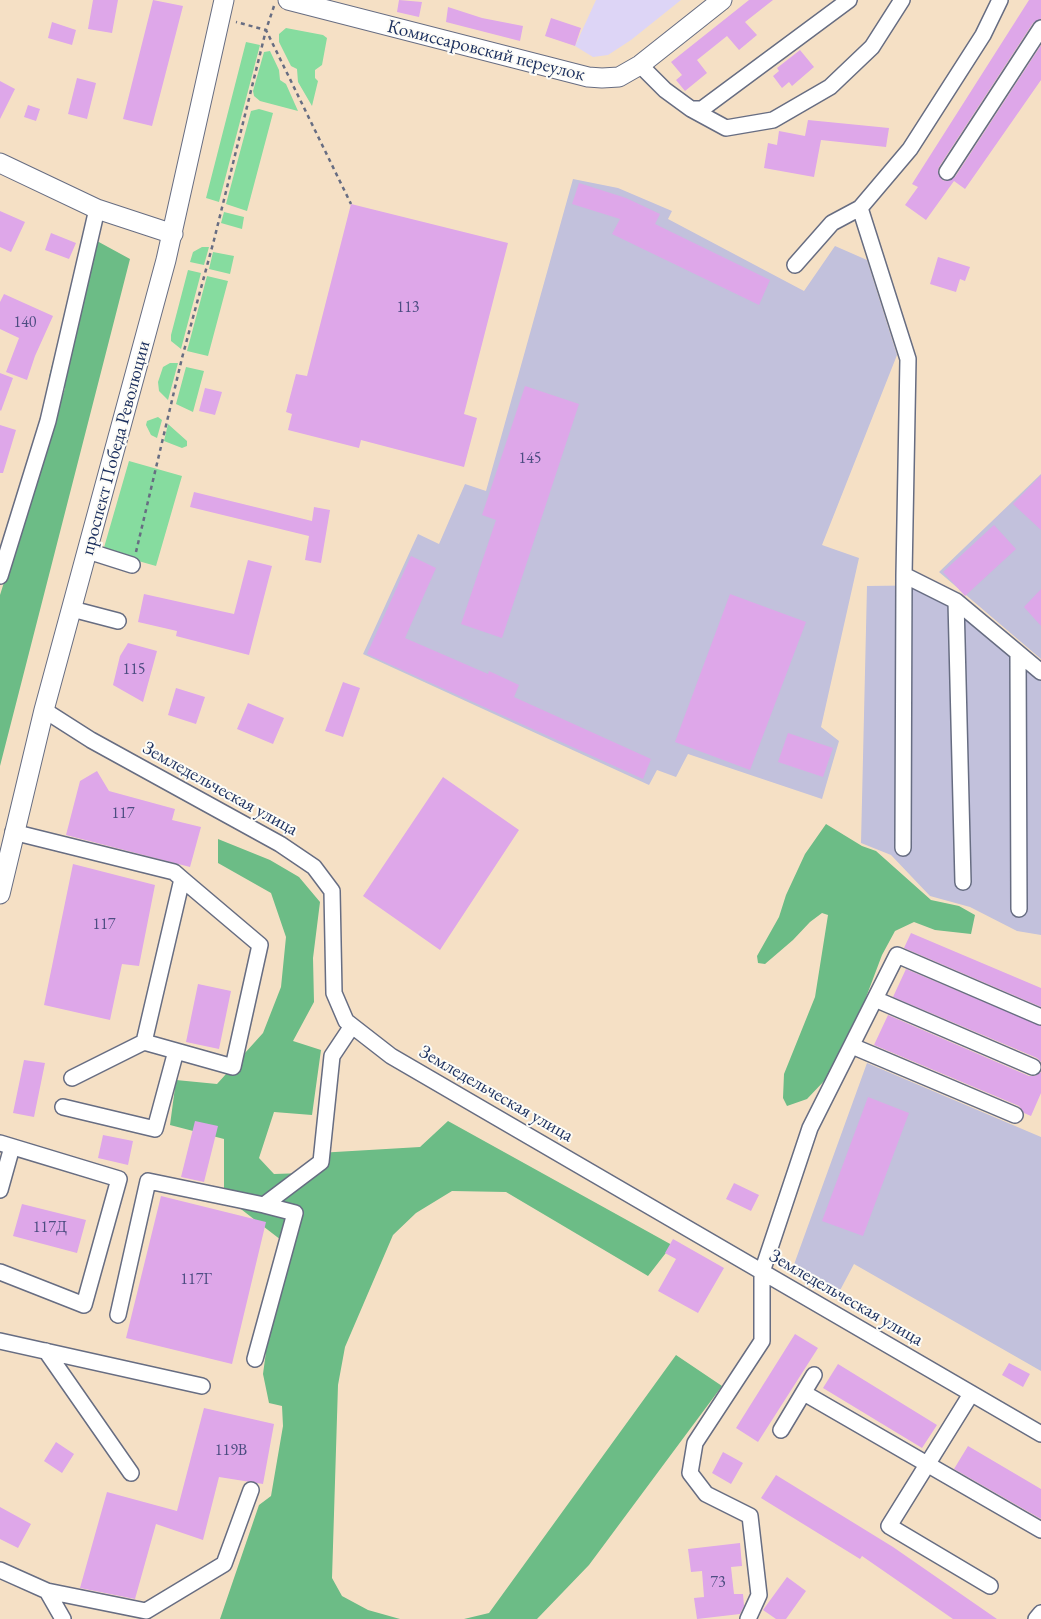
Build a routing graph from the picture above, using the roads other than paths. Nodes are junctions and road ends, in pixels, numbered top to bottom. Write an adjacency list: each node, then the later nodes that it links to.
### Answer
1 (288, 0): 8 (main road, Комиссаровский переулок)
2 (722, 0): 8 (main road, Комиссаровский переулок)
3 (849, 0): 9 (street)
4 (902, 0): 9 (street)
5 (1000, 0): 12 (street)
6 (222, 9): 14 (main road, проспект Победа Революции)
7 (1041, 28): 11 (street)
8 (640, 65): 9 (street)
9 (691, 109)
10 (0, 163): 13 (main road)
11 (947, 172)
12 (860, 208): 15 (street); 18 (street)
13 (97, 209): 14 (main road); 19 (street)
14 (173, 234): 16 (main road, проспект Победа Революции)
15 (795, 264)
16 (88, 550): 17 (street); 21 (main road, проспект Победа Революции)
17 (132, 565)
18 (904, 575): 20 (street); 27 (street)
19 (0, 576)
20 (956, 601): 23 (street); 29 (street)
21 (72, 609): 22 (street); 25 (main road, проспект Победа Революции)
22 (118, 620)
23 (1018, 654): 24 (street); 31 (street)
24 (1041, 672)
25 (44, 710): 26 (main road, проспект Победа Революции); 34 (street, Земледельческая улица)
26 (13, 832): 28 (street); 30 (main road, проспект Победа Революции)
27 (903, 848)
28 (182, 879): 35 (street); 37 (street)
29 (963, 882)
30 (0, 894)
31 (1019, 909)
32 (875, 999): 33 (street); 36 (street); 38 (street)
33 (1041, 1016)
34 (352, 1026): 44 (street); 46 (street, Земледельческая улица)
35 (144, 1042): 37 (street); 39 (street)
36 (852, 1046): 41 (street); 46 (street)
37 (176, 1051): 40 (street)
38 (1033, 1067)
39 (72, 1078)
40 (63, 1107)
41 (1015, 1115)
42 (6, 1145): 43 (street); 45 (street)
43 (0, 1190)
44 (264, 1205): 47 (street); 50 (street)
45 (0, 1272)
46 (762, 1272): 54 (street, Земледельческая улица); 66 (street)
47 (118, 1316)
48 (0, 1341): 49 (street)
49 (46, 1351): 52 (street); 58 (street)
50 (255, 1359)
51 (814, 1375): 53 (street)
52 (202, 1386)
53 (804, 1392): 55 (street); 57 (street)
54 (971, 1394): 56 (street, Земледельческая улица); 57 (street)
55 (782, 1430)
56 (1041, 1434)
57 (927, 1465): 60 (street); 62 (street)
58 (131, 1473)
59 (251, 1490): 63 (street)
60 (1041, 1530)
61 (0, 1570): 63 (street)
62 (990, 1586)
63 (47, 1591): 65 (street)
64 (1041, 1613): 67 (street)
65 (63, 1619)
66 (748, 1619)
67 (1036, 1619)

